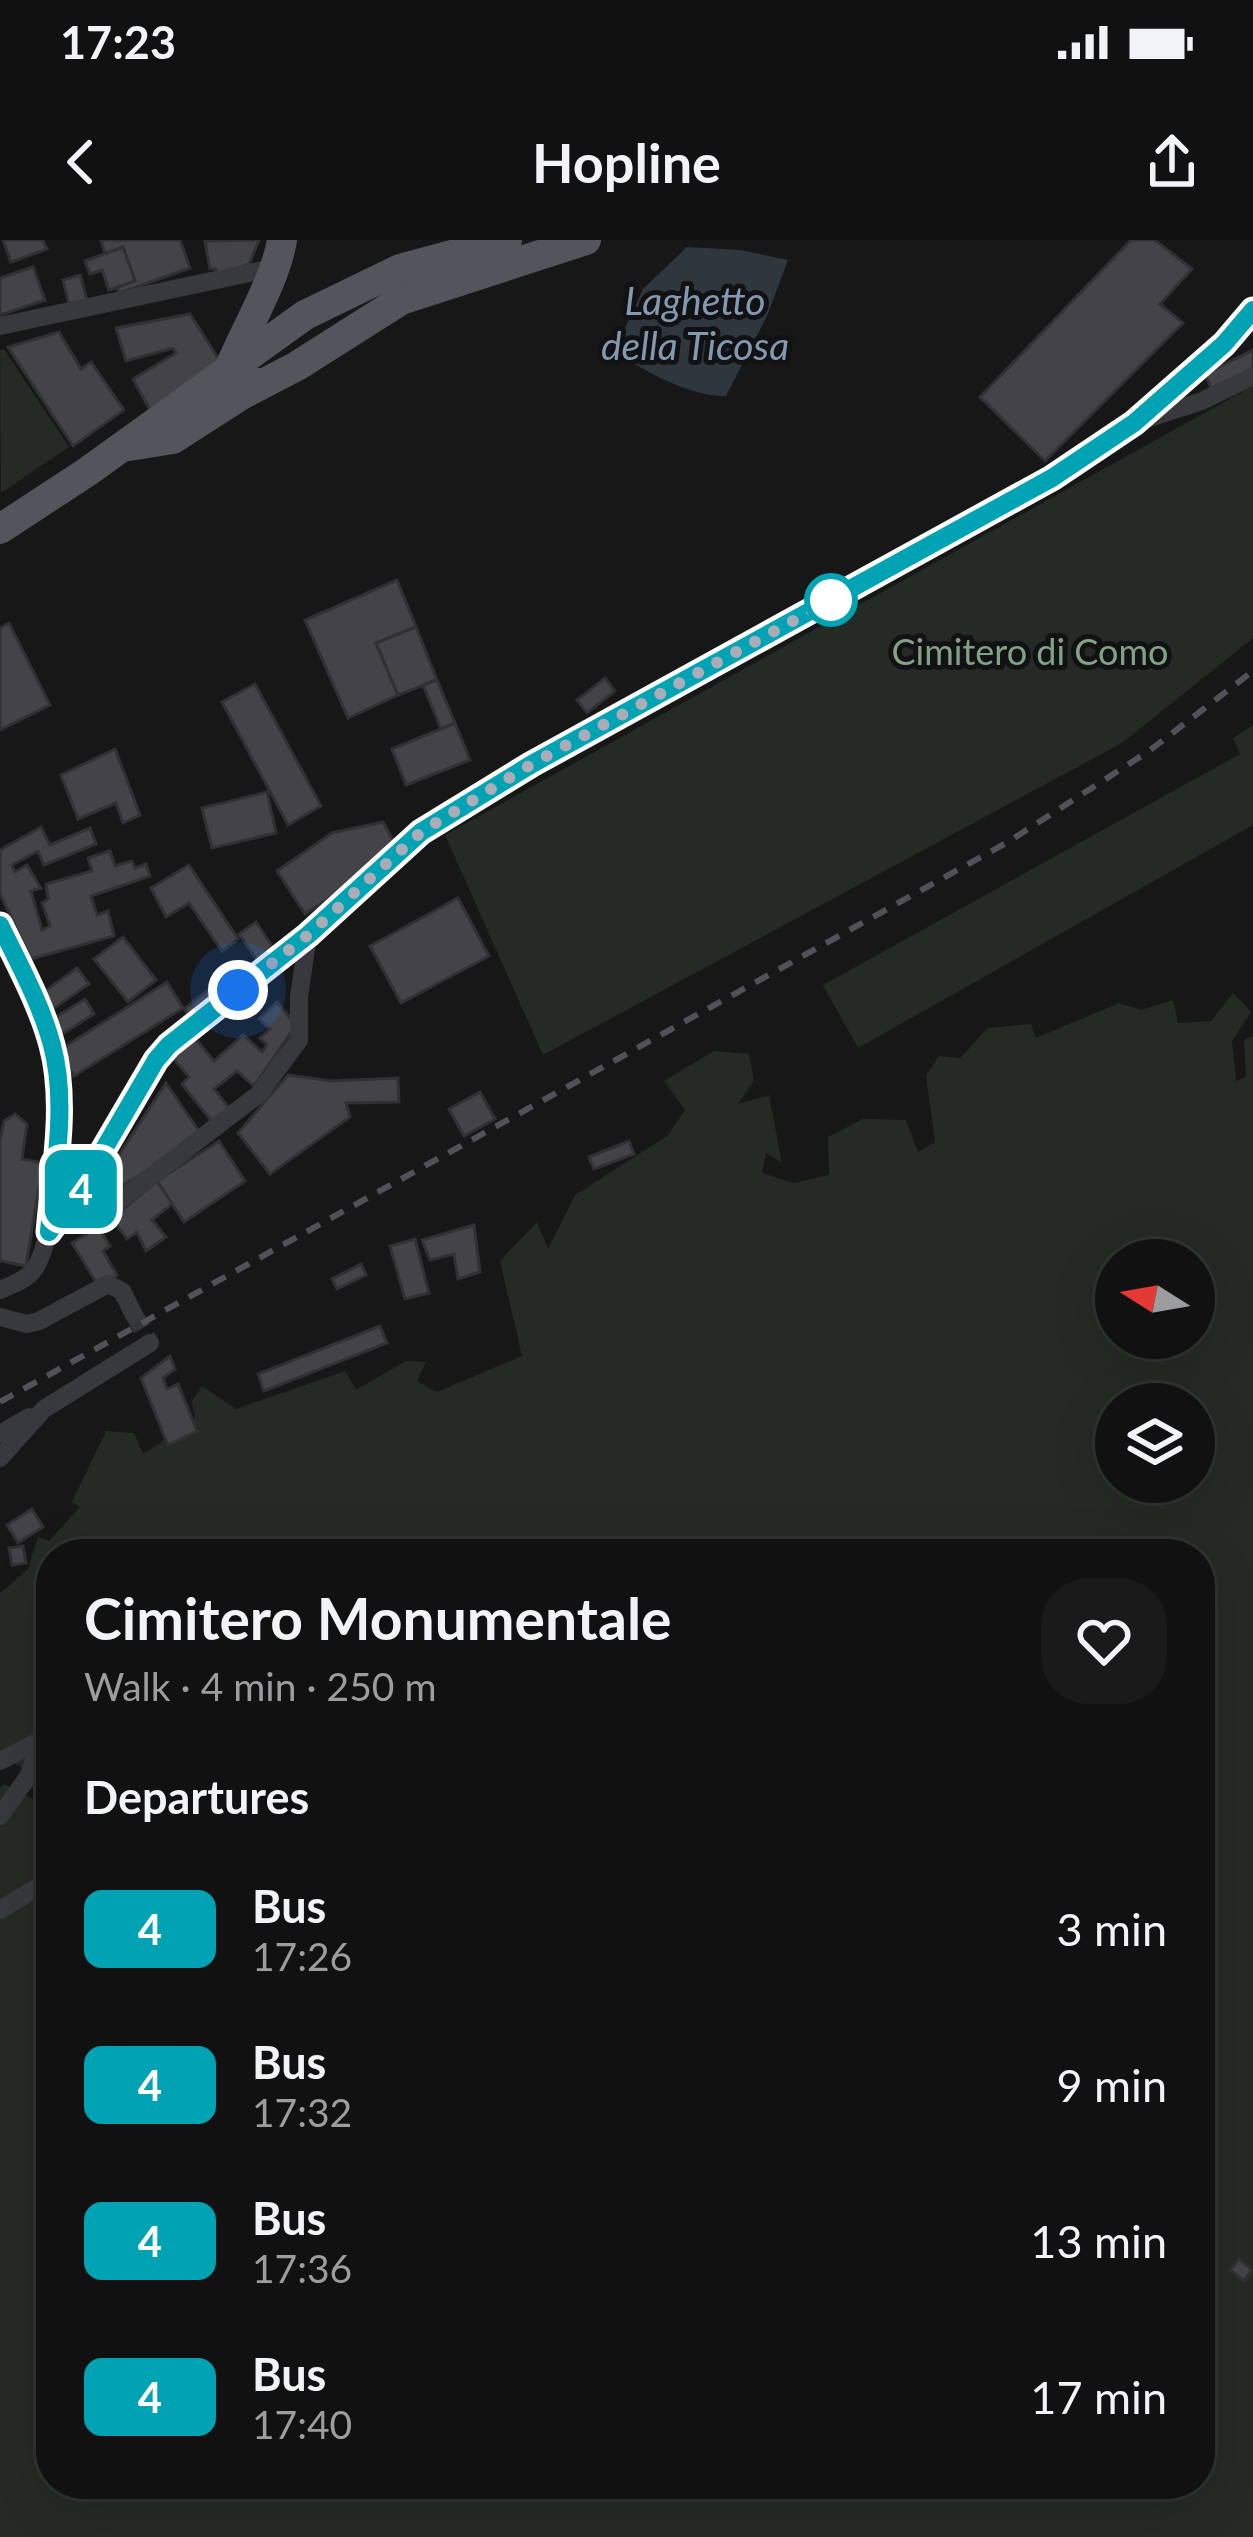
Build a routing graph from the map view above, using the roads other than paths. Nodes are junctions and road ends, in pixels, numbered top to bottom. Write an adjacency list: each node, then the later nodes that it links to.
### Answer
1 (506, 240): 5 (main road)
2 (586, 240): 7 (main road)
3 (280, 254): 5 (main road); 6 (street); 9 (main road)
4 (1253, 310): 10 (street)
5 (305, 316): 7 (main road); 9 (main road)
6 (0, 326)
7 (354, 327): 9 (main road)
8 (1253, 376): 10 (street)
9 (236, 381): 11 (main road)
10 (1134, 423): 13 (street)
11 (0, 529)
12 (0, 925): 14 (street)
13 (308, 935): 14 (street); 14 (street)
14 (49, 1232): 15 (street)
15 (0, 1290)
16 (128, 1303): 17 (street)
17 (0, 1317)
18 (150, 1343): 19 (street)
19 (44, 1409): 20 (street); 21 (street)
20 (0, 1434)
21 (0, 1458)
22 (36, 1750): 24 (street)
23 (36, 1755): 25 (street)
24 (0, 1761)
25 (0, 1816)
26 (36, 1888): 27 (street)
27 (0, 1910)

